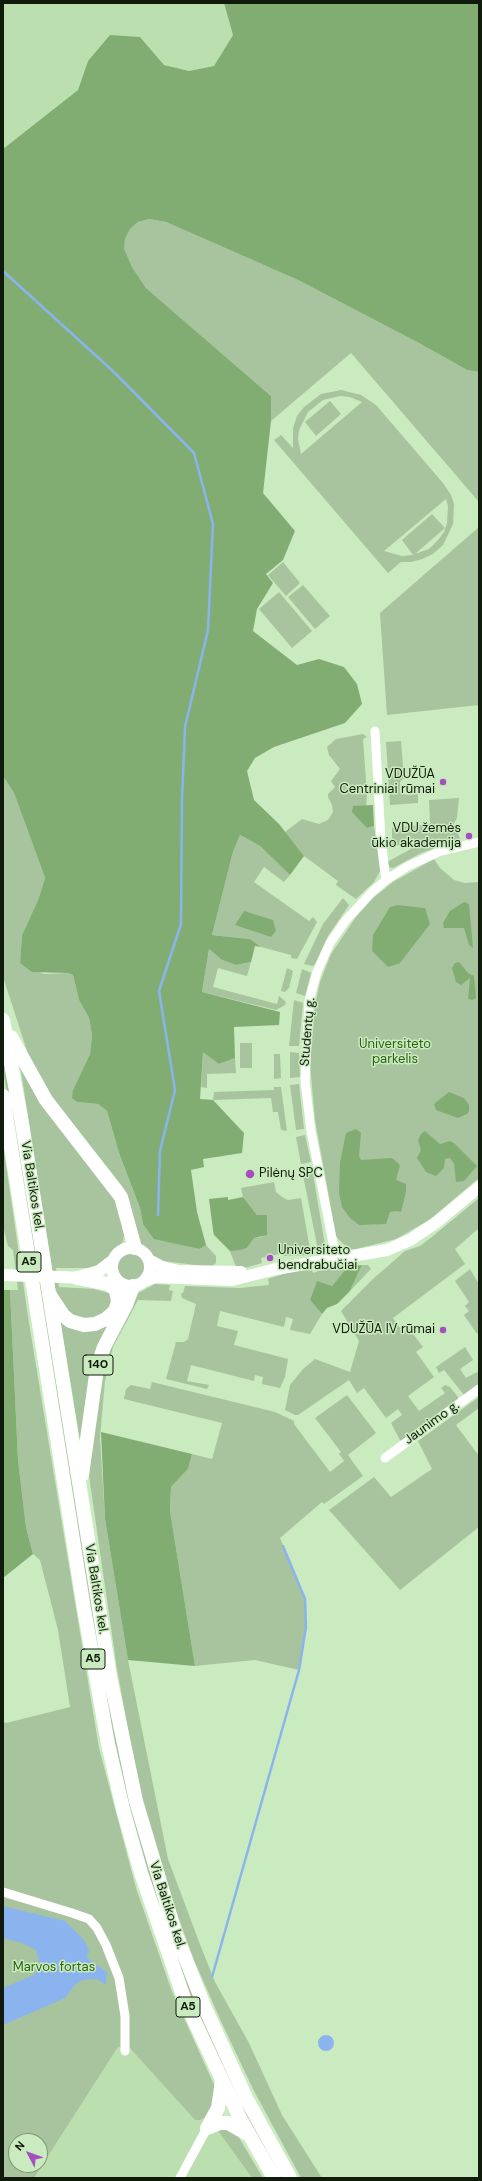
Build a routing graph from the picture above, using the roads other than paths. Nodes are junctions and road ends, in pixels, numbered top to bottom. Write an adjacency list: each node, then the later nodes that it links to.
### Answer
1 (375, 731): 3 (street)
2 (479, 842): 3 (street, Studentų g.)
3 (386, 880): 10 (street, Studentų g.)
4 (3, 1020): 9 (highway); 18 (highway, Via Baltikos kel. / A5)
5 (3, 1096): 7 (highway, Via Baltikos kel. / A5)
6 (3, 1127): 7 (highway)
7 (10, 1141): 24 (highway, Via Baltikos kel. / A5)
8 (479, 1187): 10 (main road)
9 (135, 1248): 11 (main road); 12 (main road)
10 (336, 1259): 13 (main road)
11 (149, 1260): 13 (main road); 17 (main road)
12 (112, 1261): 15 (main road); 16 (main road)
13 (276, 1269): 17 (main road)
14 (3, 1275): 15 (main road)
15 (77, 1278): 16 (main road); 18 (highway)
16 (116, 1279): 17 (main road)
17 (139, 1283): 21 (highway, 140)
18 (49, 1293): 21 (highway, Via Baltikos kel. / A5)
19 (479, 1389): 20 (street, Jaunimo g.)
20 (384, 1458)
21 (80, 1491): 29 (highway, Via Baltikos kel. / A5)
22 (3, 1892): 23 (street)
23 (125, 2051)
24 (222, 2080): 25 (highway); 26 (highway, Via Baltikos kel. / A5)
25 (207, 2128): 26 (highway); 27 (street)
26 (249, 2135): 28 (highway, Via Baltikos kel. / A5)
27 (180, 2178)
28 (274, 2178)
29 (290, 2178)

